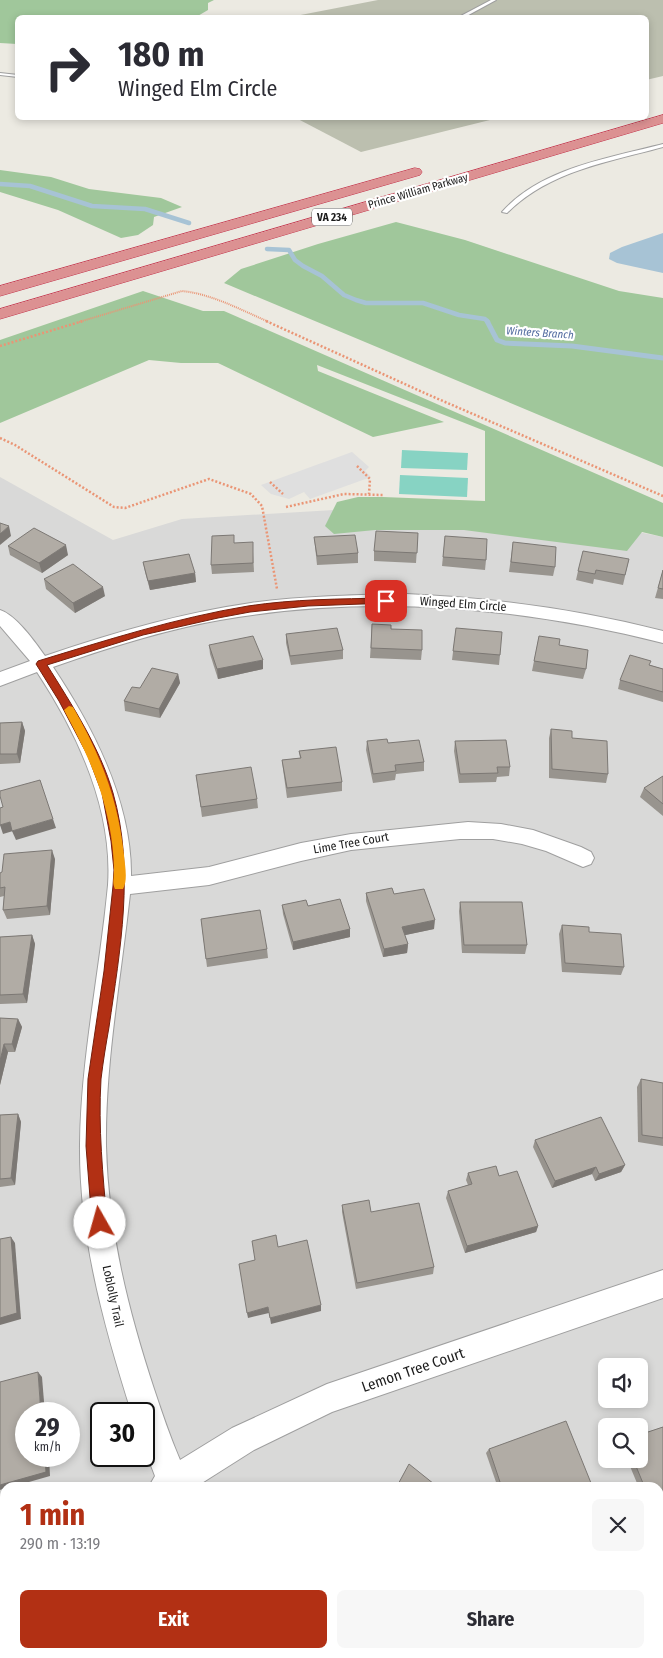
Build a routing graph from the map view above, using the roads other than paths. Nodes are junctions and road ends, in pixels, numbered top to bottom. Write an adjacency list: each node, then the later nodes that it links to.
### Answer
1 (494, 0): 2 (lane)
2 (465, 15)
3 (0, 74): 4 (lane)
4 (15, 76)
5 (663, 119): 10 (highway, Prince William Parkway / VA 234)
6 (663, 145): 8 (lane)
7 (433, 167): 9 (highway, Prince William Parkway / VA 234)
8 (505, 212)
9 (0, 291)
10 (0, 314)
11 (0, 616): 13 (street, Loblolly Trail)
12 (663, 637): 13 (street, Winged Elm Circle)
13 (41, 664): 14 (street, Winged Elm Circle); 16 (street, Loblolly Trail)
14 (0, 679)
15 (584, 858): 16 (street, Lime Tree Court)
16 (119, 886): 18 (street, Loblolly Trail)
17 (663, 1284): 19 (street, Lemon Tree Court)
18 (170, 1482)
19 (176, 1482)

